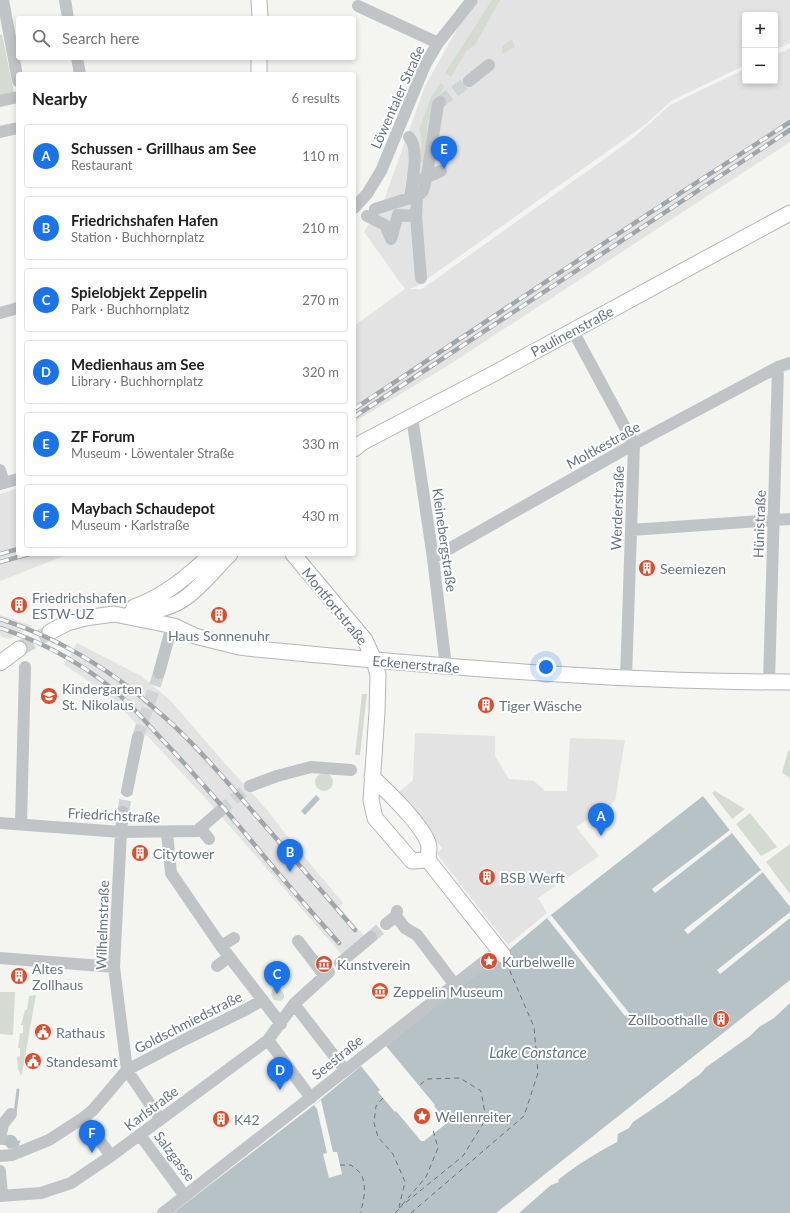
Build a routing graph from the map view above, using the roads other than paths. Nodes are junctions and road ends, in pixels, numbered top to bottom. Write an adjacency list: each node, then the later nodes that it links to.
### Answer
1 (3, 0): 12 (street)
2 (65, 0): 6 (street)
3 (259, 0): 7 (main road)
4 (472, 0): 8 (street, Löwentaler Straße)
5 (358, 6): 8 (street)
6 (68, 16)
7 (260, 16)
8 (438, 43): 24 (street, Löwentaler Straße)
9 (77, 60): 13 (street)
10 (260, 60): 14 (main road)
11 (490, 65): 15 (street)
12 (16, 72)
13 (80, 72)
14 (259, 72)
15 (469, 81)
16 (16, 98): 17 (street)
17 (0, 101)
18 (440, 102): 23 (street)
19 (16, 128): 20 (street)
20 (0, 132)
21 (409, 137): 26 (street)
22 (441, 171): 23 (street)
23 (425, 178): 26 (street)
24 (356, 206)
25 (790, 213): 30 (main road, Paulinenstraße)
26 (416, 216): 27 (street)
27 (421, 278)
28 (16, 309): 29 (street)
29 (0, 313)
30 (573, 331): 33 (main road, Paulinenstraße); 34 (street)
31 (790, 362): 32 (street, Moltkestraße)
32 (778, 367): 34 (street, Moltkestraße); 39 (street, Hünistraße)
33 (412, 417): 35 (main road, Paulinenstraße); 44 (street, Kleinebergstraße)
34 (634, 444): 40 (street, Werderstraße); 44 (street, Moltkestraße)
35 (356, 447)
36 (0, 470): 37 (street)
37 (9, 482)
38 (790, 519): 39 (street)
39 (774, 520): 40 (street); 57 (street, Hünistraße)
40 (631, 530): 56 (street, Werderstraße)
41 (210, 556): 45 (main road)
42 (228, 556): 46 (main road)
43 (295, 556): 51 (main road, Montfortstraße)
44 (433, 558): 54 (street, Kleinebergstraße)
45 (182, 580): 46 (main road); 47 (main road)
46 (167, 607): 47 (main road); 48 (main road)
47 (114, 614): 48 (main road, Eckenerstraße); 49 (main road, Eckenerstraße)
48 (172, 630): 51 (main road, Eckenerstraße); 55 (street)
49 (50, 632)
50 (19, 649): 52 (main road)
51 (374, 660): 54 (main road, Eckenerstraße); 61 (main road, Montfortstraße)
52 (0, 663)
53 (26, 667): 67 (street)
54 (446, 667): 56 (main road, Eckenerstraße)
55 (159, 673)
56 (626, 678): 57 (main road, Eckenerstraße)
57 (769, 682): 58 (main road, Eckenerstraße)
58 (790, 682)
59 (138, 737): 63 (street)
60 (352, 770): 62 (street)
61 (372, 777): 72 (main road); 72 (main road, Montfortstraße)
62 (250, 786)
63 (127, 791)
64 (220, 811): 68 (street, Friedrichstraße)
65 (123, 812): 69 (street, Wilhelmstraße)
66 (0, 823): 67 (street, Friedrichstraße)
67 (21, 824): 69 (street, Friedrichstraße)
68 (200, 828): 70 (street, Friedrichstraße); 71 (street)
69 (121, 832): 70 (street, Friedrichstraße); 83 (street, Wilhelmstraße)
70 (167, 832): 77 (street)
71 (209, 839)
72 (428, 860): 78 (main road)
73 (386, 924): 84 (street)
74 (371, 936): 81 (street)
75 (234, 938): 77 (street)
76 (298, 941): 86 (street, Karlstraße)
77 (221, 946): 79 (street)
78 (496, 956): 84 (street, Seestraße)
79 (229, 957): 82 (street); 85 (street)
80 (0, 958): 83 (street)
81 (340, 963)
82 (217, 966)
83 (114, 967): 89 (street, Wilhelmstraße)
84 (455, 985): 90 (street, Seestraße)
85 (262, 1000): 87 (street); 89 (street, Goldschmiedstraße)
86 (294, 1004): 87 (street, Karlstraße); 90 (street)
87 (281, 1024): 88 (street, Karlstraße)
88 (268, 1040): 91 (street); 94 (street, Karlstraße)
89 (126, 1070): 93 (street); 94 (street)
90 (345, 1070): 91 (street, Seestraße)
91 (311, 1098): 101 (street, Seestraße)
92 (0, 1116): 96 (street)
93 (83, 1118): 97 (street); 98 (street)
94 (160, 1119): 95 (street, Karlstraße)
95 (140, 1135): 98 (street, Karlstraße); 101 (street, Salzgasse)
96 (0, 1138)
97 (0, 1156)
98 (112, 1156): 100 (street, Karlstraße)
99 (0, 1171): 100 (street)
100 (1, 1196)
101 (185, 1196): 102 (street, Seestraße)
102 (164, 1213)

